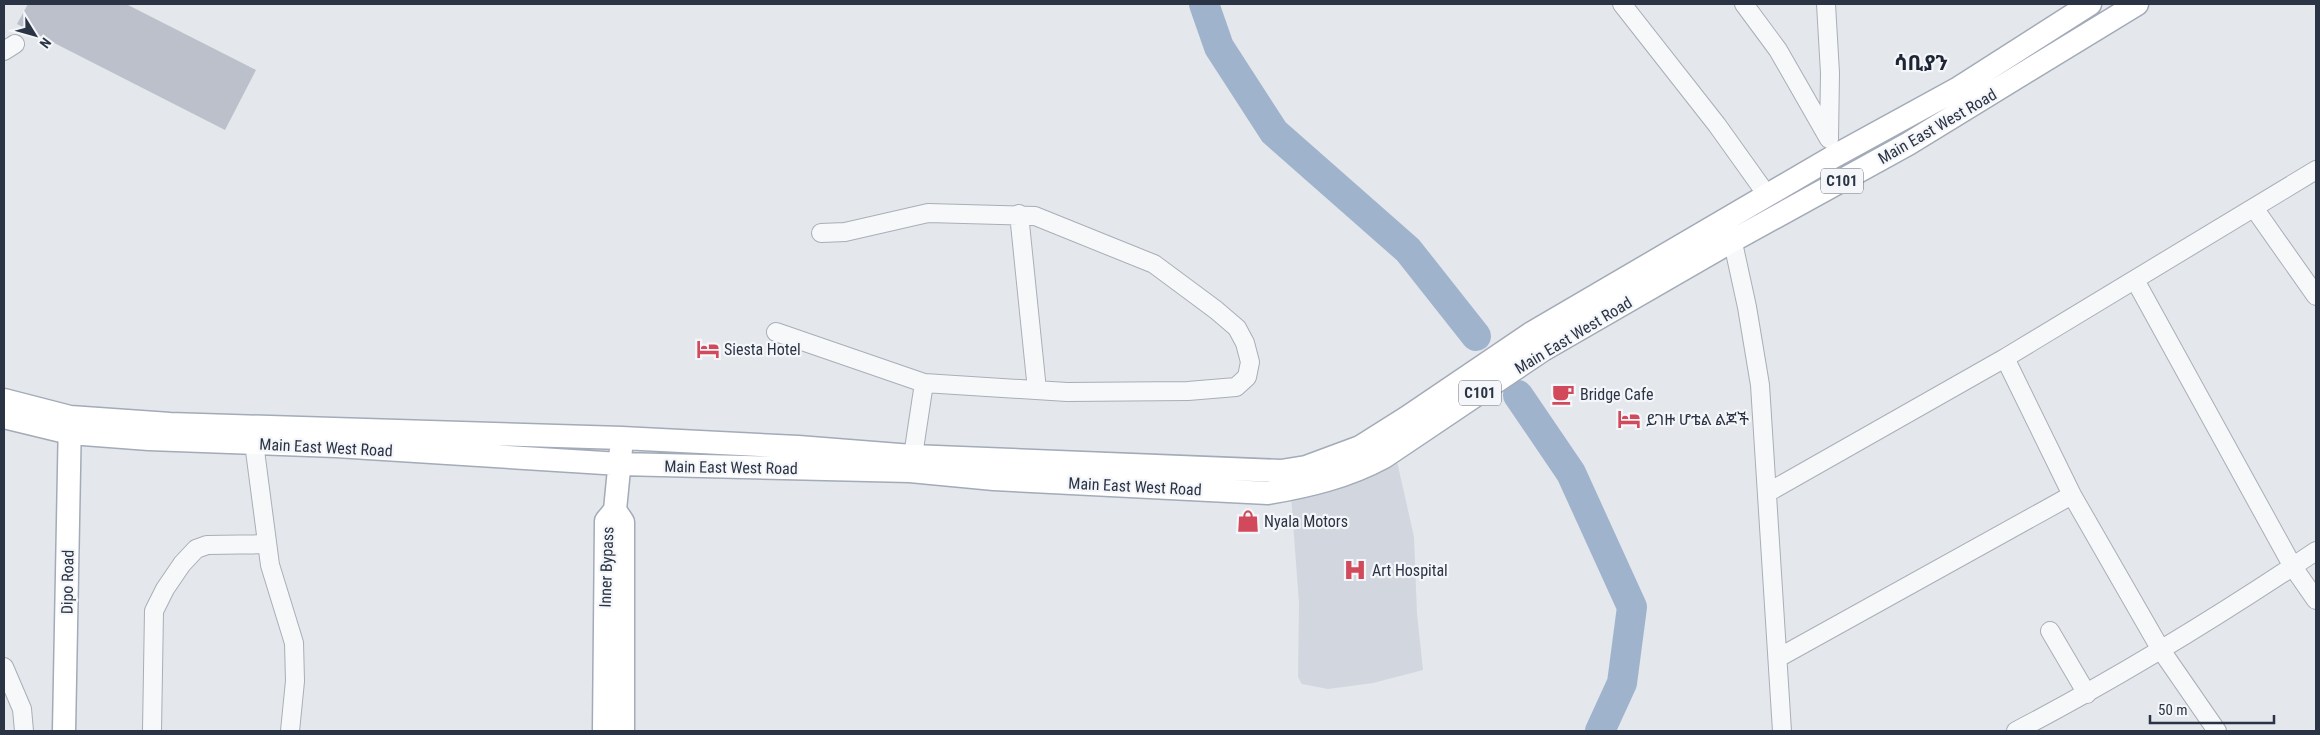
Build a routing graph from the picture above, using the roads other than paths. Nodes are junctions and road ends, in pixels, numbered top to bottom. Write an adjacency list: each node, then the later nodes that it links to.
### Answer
1 (1622, 4): 9 (street)
2 (1744, 4): 7 (street)
3 (1826, 4): 7 (street)
4 (2137, 4): 6 (main road, Main East West Road / C101)
5 (2082, 6): 6 (street); 7 (main road, Main East West Road / C101)
6 (2092, 33): 14 (main road, Main East West Road / C101)
7 (1830, 148): 9 (main road, Main East West Road / C101)
8 (2316, 170): 10 (street)
9 (1768, 195): 12 (main road, Main East West Road / C101)
10 (2254, 208): 15 (street); 17 (street)
11 (1019, 214): 13 (street); 23 (street); 23 (street)
12 (1728, 219): 14 (street); 16 (main road, Main East West Road / C101)
13 (821, 233)
14 (1732, 241): 18 (main road, Main East West Road / C101); 33 (street)
15 (2135, 280): 21 (street); 38 (street)
16 (1607, 289): 18 (main road); 20 (main road, Main East West Road / C101)
17 (2316, 296)
18 (1618, 309): 20 (main road, Main East West Road / C101)
19 (776, 332): 22 (street)
20 (1536, 342): 32 (main road, Main East West Road / C101)
21 (2004, 358): 33 (street); 34 (street)
22 (924, 383): 23 (street); 32 (street)
23 (1037, 390)
24 (4, 400): 26 (main road, Main East West Road)
25 (4, 417): 26 (main road, Main East West Road)
26 (36, 417): 27 (main road, Main East West Road)
27 (70, 425): 28 (main road, Main East West Road); 46 (main road, Dipo Road)
28 (254, 435): 29 (main road, Main East West Road); 31 (main road, Main East West Road); 36 (street)
29 (622, 438): 30 (main road, Main East West Road); 31 (main road)
30 (797, 458): 31 (main road, Main East West Road); 32 (main road, Main East West Road)
31 (620, 464): 35 (main road)
32 (911, 464)
33 (1767, 492): 42 (street)
34 (2072, 495): 41 (street); 42 (street)
35 (615, 510): 49 (main road, Inner Bypass); 50 (main road, Inner Bypass)
36 (266, 544): 47 (street); 48 (street)
37 (2316, 552): 38 (street)
38 (2293, 567): 39 (street); 41 (street)
39 (2316, 600)
40 (2050, 631): 44 (street)
41 (2161, 650): 44 (street); 53 (street)
42 (1778, 658): 51 (street)
43 (4, 667): 45 (street)
44 (2087, 694): 52 (street)
45 (24, 731)
46 (64, 731)
47 (152, 731)
48 (290, 731)
49 (604, 731)
50 (623, 731)
51 (1782, 731)
52 (2016, 731)
53 (2217, 731)

